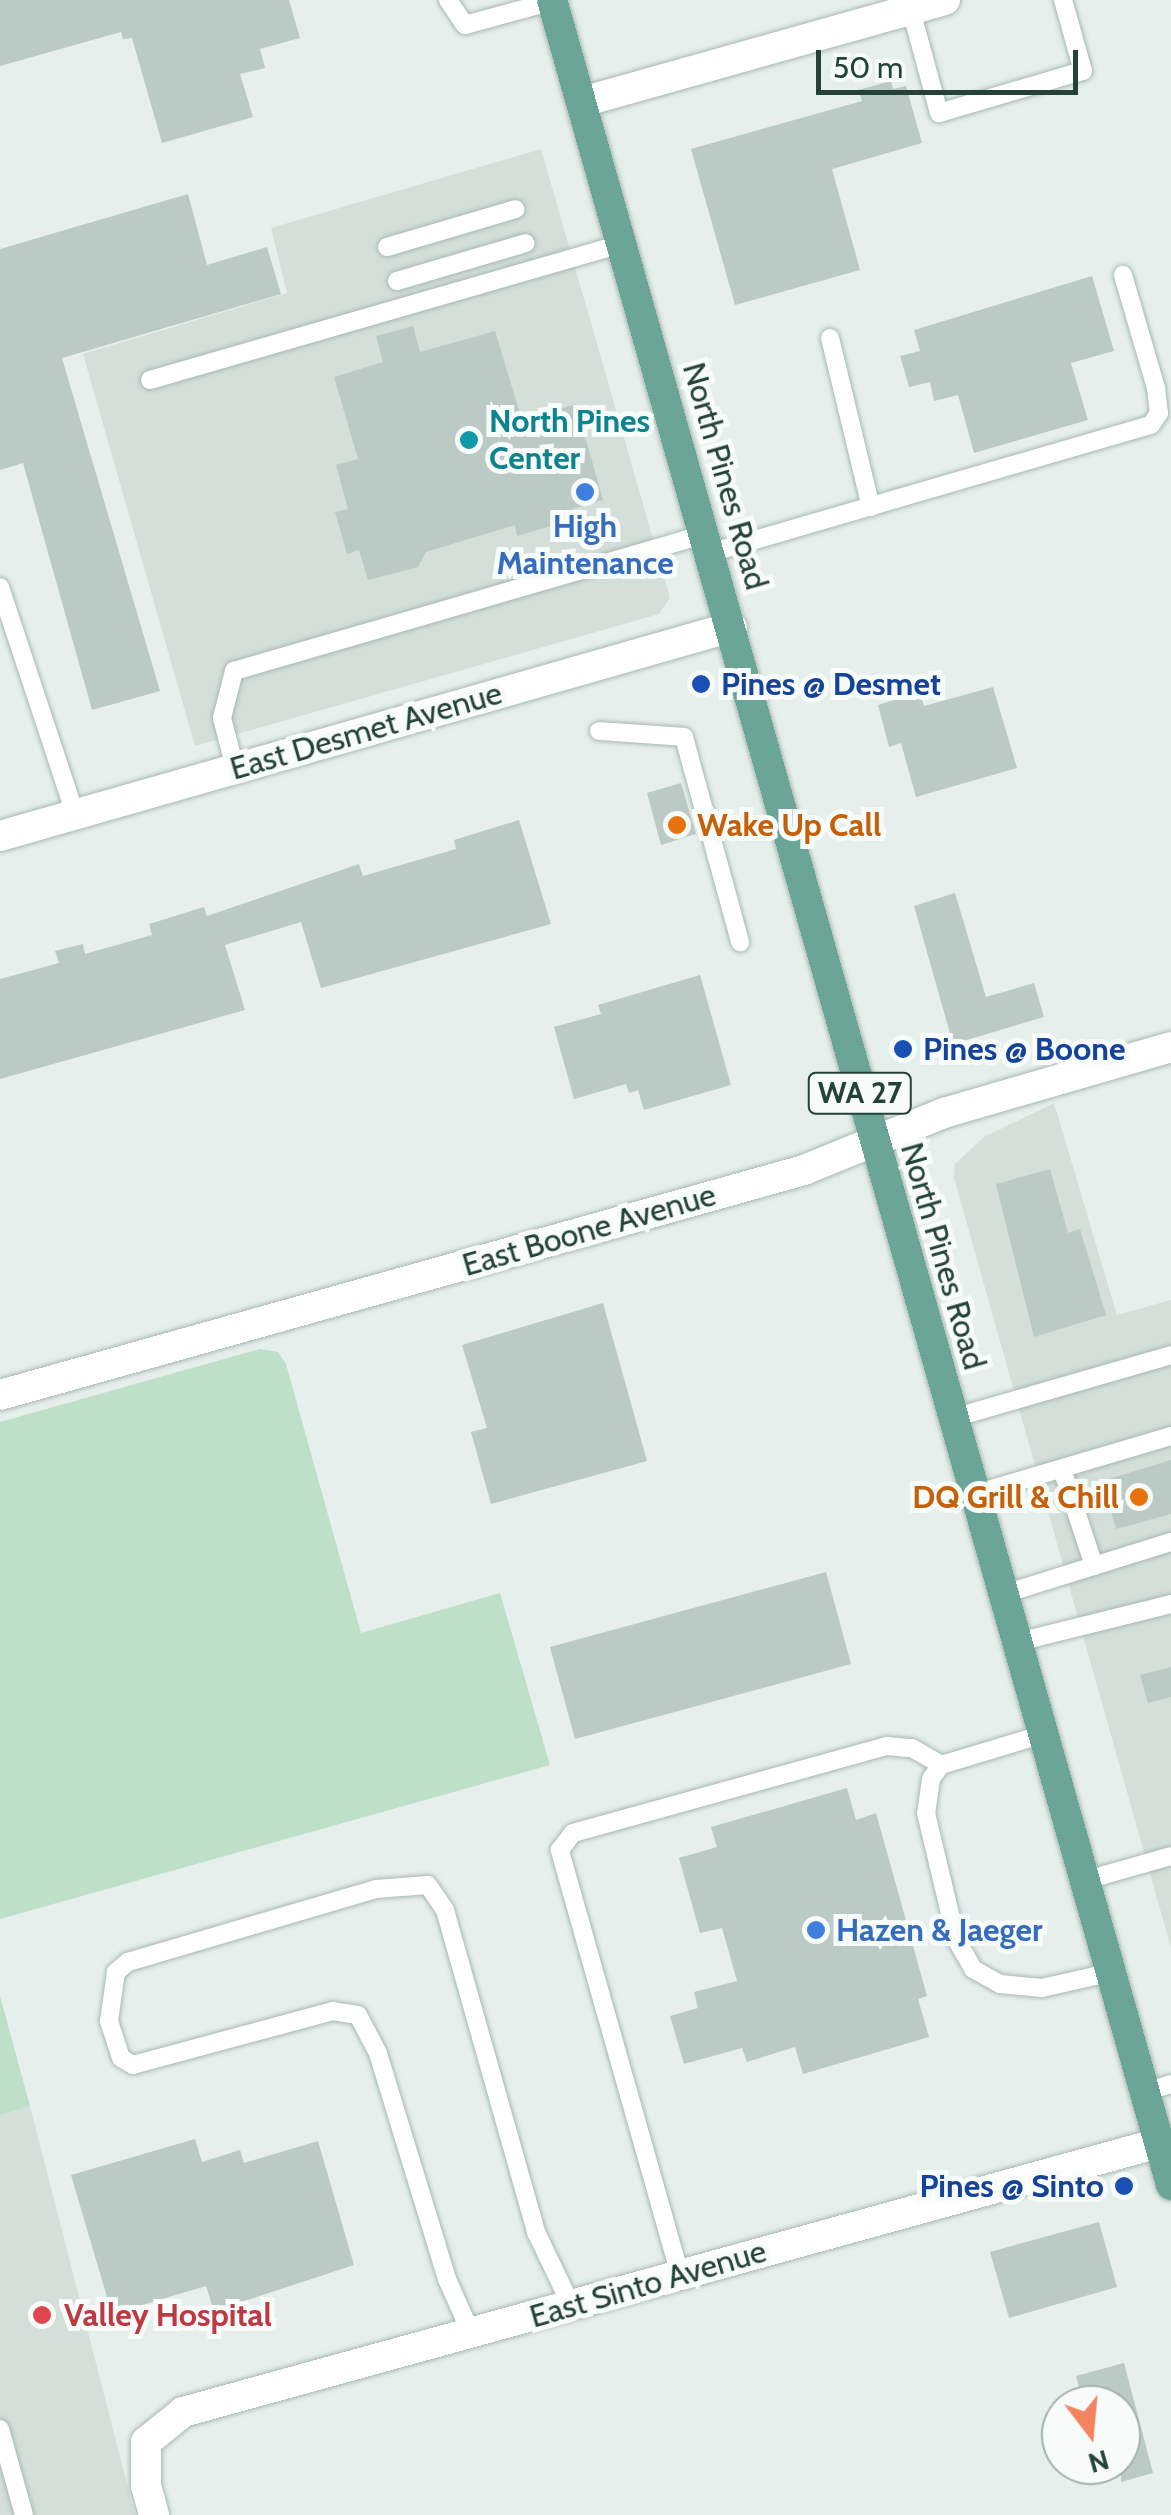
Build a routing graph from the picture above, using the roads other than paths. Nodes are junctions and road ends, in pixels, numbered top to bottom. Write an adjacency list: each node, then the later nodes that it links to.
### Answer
1 (448, 0): 2 (lane)
2 (553, 0): 6 (main road, North Pines Road / WA 27)
3 (945, 0): 5 (street)
4 (1063, 0): 5 (lane)
5 (911, 10): 6 (street)
6 (582, 102): 9 (main road, North Pines Road / WA 27)
7 (516, 210): 10 (lane)
8 (526, 243): 12 (lane)
9 (622, 244): 14 (lane); 16 (main road, North Pines Road / WA 27)
10 (387, 247)
11 (1123, 275): 15 (lane)
12 (398, 281)
13 (830, 338): 15 (lane)
14 (150, 380)
15 (871, 507): 16 (lane)
16 (708, 544): 18 (main road, North Pines Road / WA 27); 20 (lane)
17 (0, 587): 21 (lane)
18 (732, 627): 20 (street, East Desmet Avenue); 25 (main road, North Pines Road / WA 27)
19 (599, 731): 23 (lane)
20 (235, 768): 21 (street, East Desmet Avenue)
21 (75, 814): 22 (street, East Desmet Avenue)
22 (0, 836)
23 (740, 942)
24 (1171, 1047): 25 (street, East Boone Avenue)
25 (874, 1144): 27 (street, East Boone Avenue); 28 (main road, North Pines Road / WA 27)
26 (1171, 1355): 28 (lane)
27 (0, 1396)
28 (953, 1418): 31 (main road, North Pines Road / WA 27)
29 (1171, 1436): 30 (lane)
30 (1062, 1469): 31 (lane); 33 (lane)
31 (975, 1494): 34 (main road, North Pines Road / WA 27)
32 (1171, 1542): 33 (lane)
33 (1094, 1566): 34 (lane)
34 (1004, 1594): 36 (main road, North Pines Road / WA 27)
35 (1171, 1604): 36 (lane)
36 (1018, 1642): 37 (main road, North Pines Road / WA 27)
37 (1044, 1734): 38 (lane); 40 (main road, North Pines Road / WA 27)
38 (941, 1765): 41 (lane); 45 (lane)
39 (1171, 1856): 40 (lane)
40 (1087, 1880): 41 (main road, North Pines Road / WA 27)
41 (1112, 1972): 42 (main road, North Pines Road / WA 27)
42 (1158, 2088): 43 (main road, North Pines Road / WA 27)
43 (1159, 2143): 44 (main road, North Pines Road / WA 27); 45 (street, East Sinto Avenue)
44 (1171, 2185)
45 (680, 2275): 46 (street, East Sinto Avenue)
46 (570, 2305): 47 (street, East Sinto Avenue); 47 (lane)
47 (471, 2333): 50 (street, East Sinto Avenue)
48 (0, 2429): 49 (lane)
49 (24, 2515)
50 (154, 2515)

